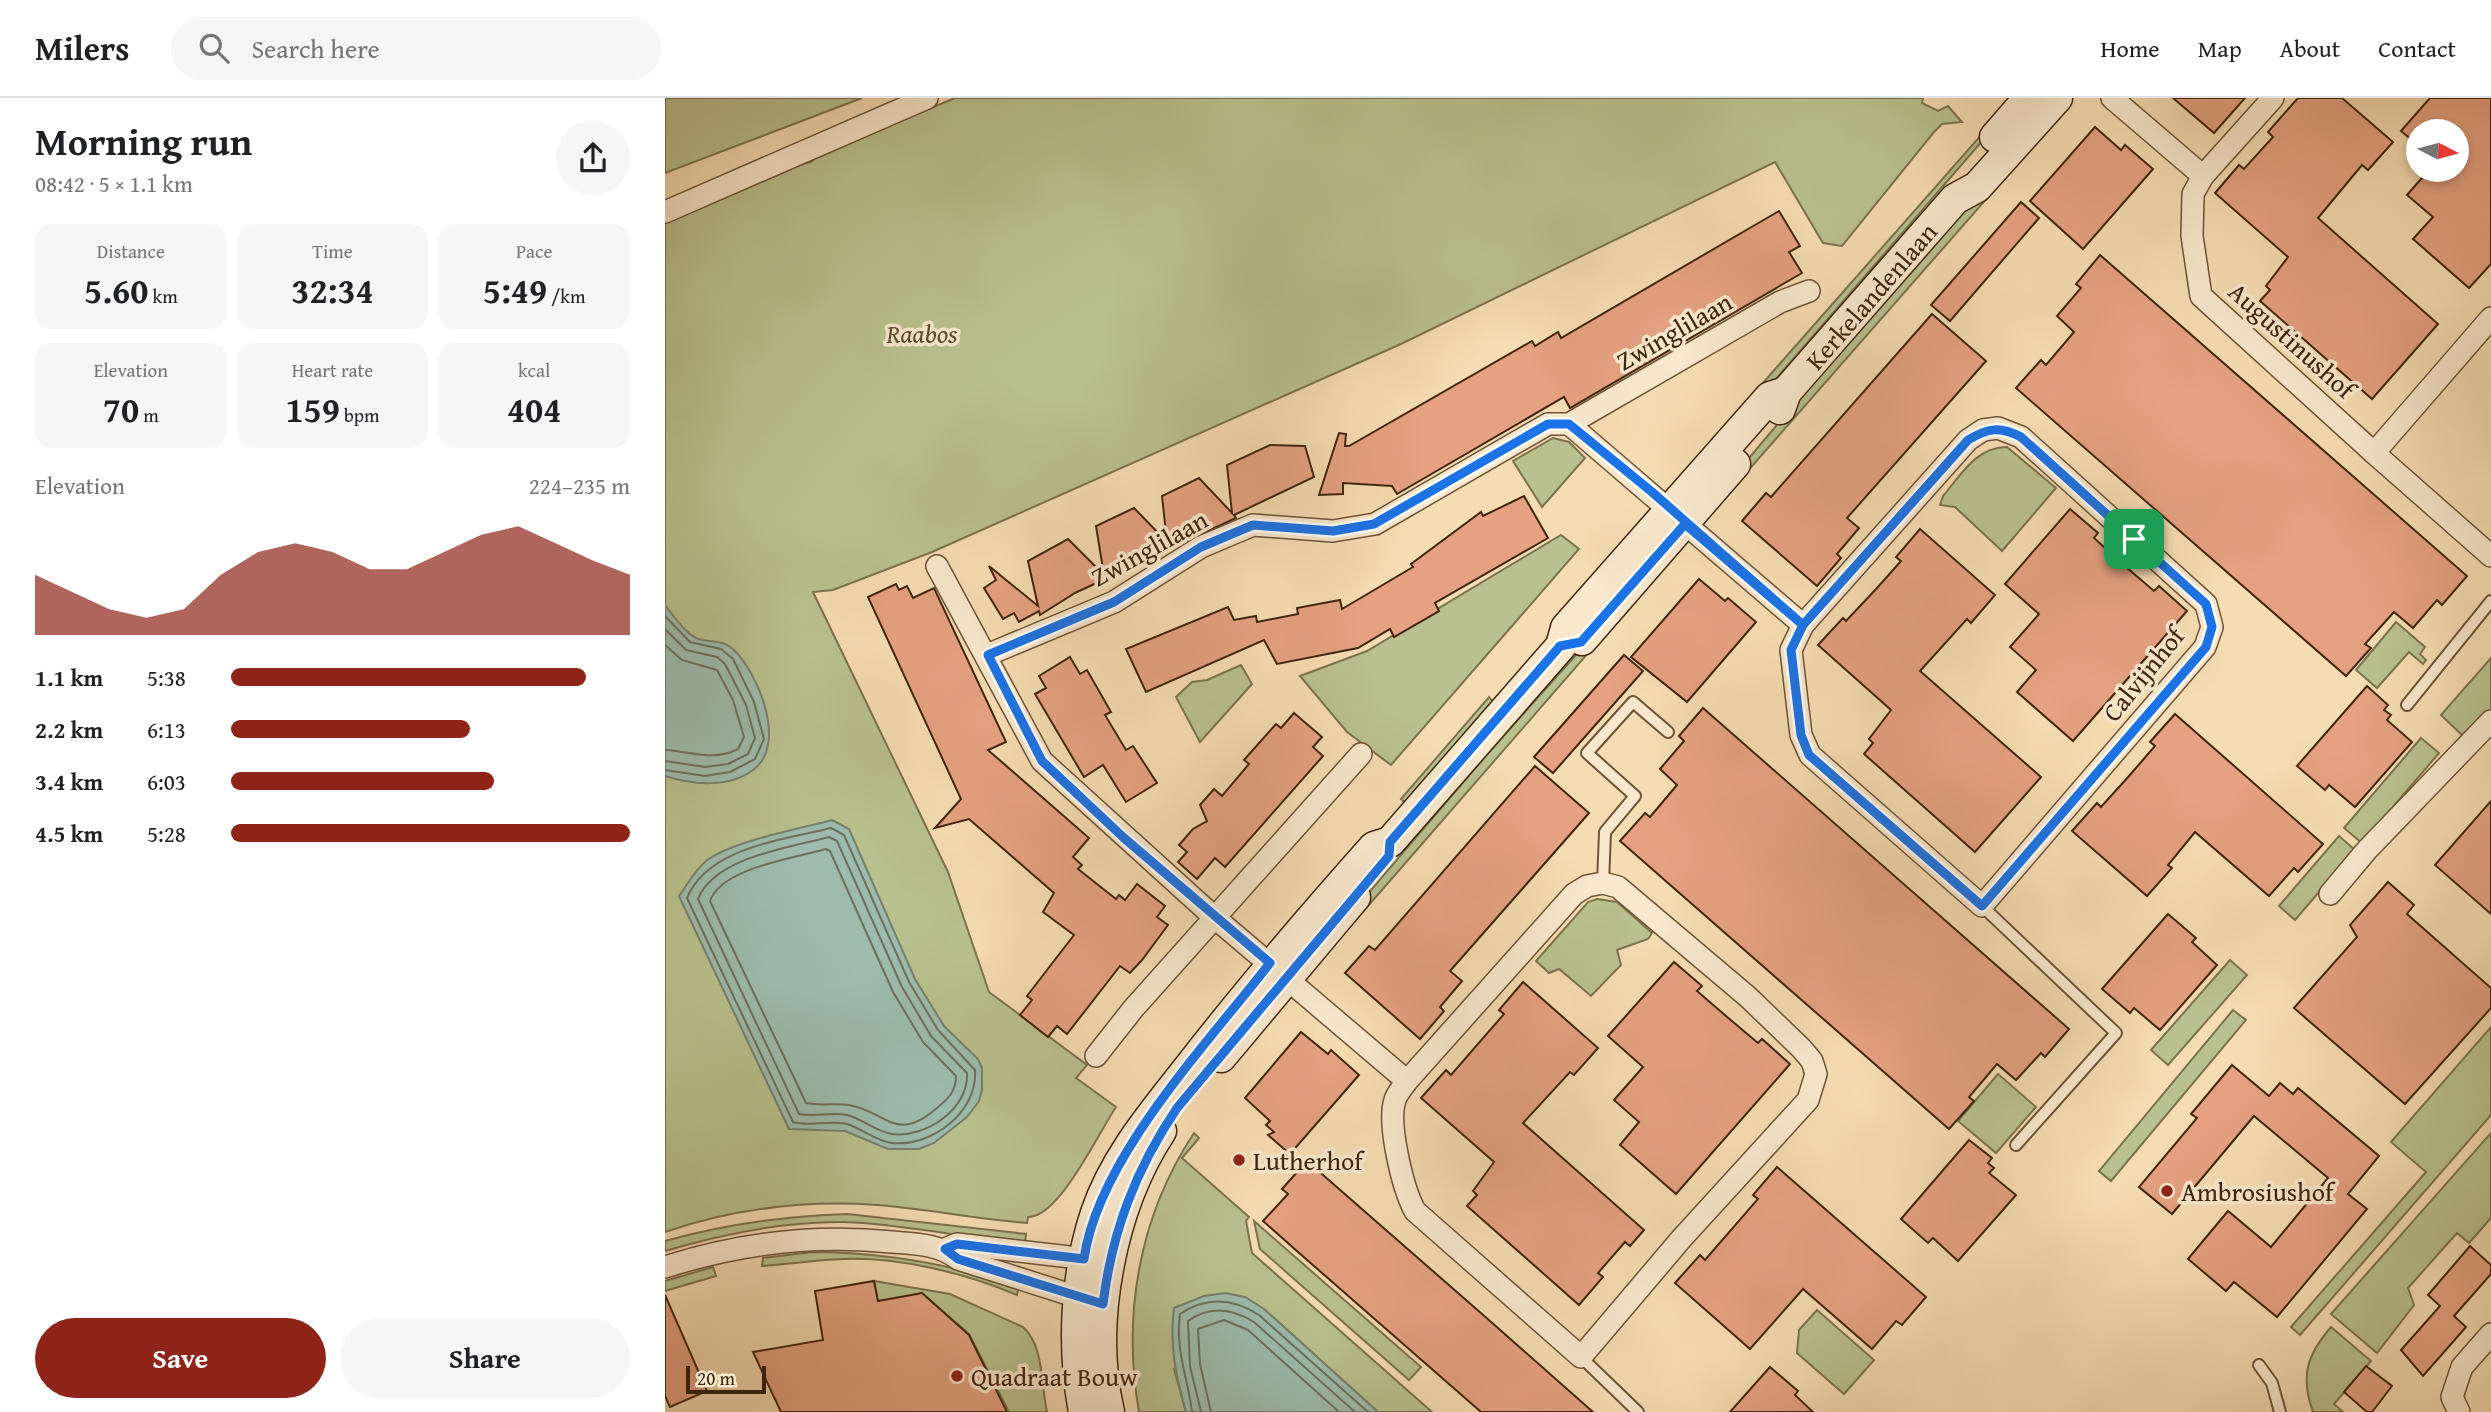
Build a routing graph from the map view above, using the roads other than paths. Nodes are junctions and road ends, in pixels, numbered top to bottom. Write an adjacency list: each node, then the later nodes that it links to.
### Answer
1 (927, 98): 8 (street)
2 (2029, 98): 7 (street, Kerkelandenlaan)
3 (2057, 98): 7 (street, Kerkelandenlaan)
4 (2112, 98): 6 (street)
5 (2273, 98): 6 (street, Augustinushof)
6 (2203, 176): 12 (street, Augustinushof)
7 (1955, 199): 13 (street, Kerkelandenlaan)
8 (665, 212)
9 (1809, 291): 11 (street, Zwinglilaan)
10 (2491, 318): 12 (street)
11 (1569, 424): 13 (street); 18 (street, Zwinglilaan)
12 (2374, 453): 14 (street, Augustinushof)
13 (1676, 516): 17 (street); 27 (street, Kerkelandenlaan)
14 (2491, 556)
15 (937, 566): 18 (street)
16 (2491, 601): 19 (lane)
17 (1803, 625): 25 (street, Calvijnhof); 25 (street, Calvijnhof)
18 (988, 655): 26 (street)
19 (2407, 705)
20 (2491, 721): 24 (street)
21 (1668, 732): 23 (lane)
22 (1361, 754): 26 (street)
23 (1603, 883): 29 (street); 36 (street)
24 (2330, 894)
25 (1982, 906): 30 (lane, Calvijnhof)
26 (1215, 917): 27 (street); 28 (street)
27 (1277, 969): 29 (street); 32 (street, Kerkelandenlaan)
28 (1096, 1056)
29 (1407, 1081): 36 (street)
30 (2016, 1145)
31 (945, 1249): 32 (street); 33 (street); 34 (street)
32 (1097, 1260): 34 (street, Kerkelandenlaan)
33 (665, 1267)
34 (1091, 1301): 38 (street, Kerkelandenlaan); 39 (street, Kerkelandenlaan)
35 (2491, 1334): 42 (street)
36 (1581, 1357): 40 (lane)
37 (2259, 1365): 41 (lane)
38 (1084, 1412)
39 (1109, 1412)
40 (1638, 1412)
41 (2280, 1412)
42 (2459, 1412)

